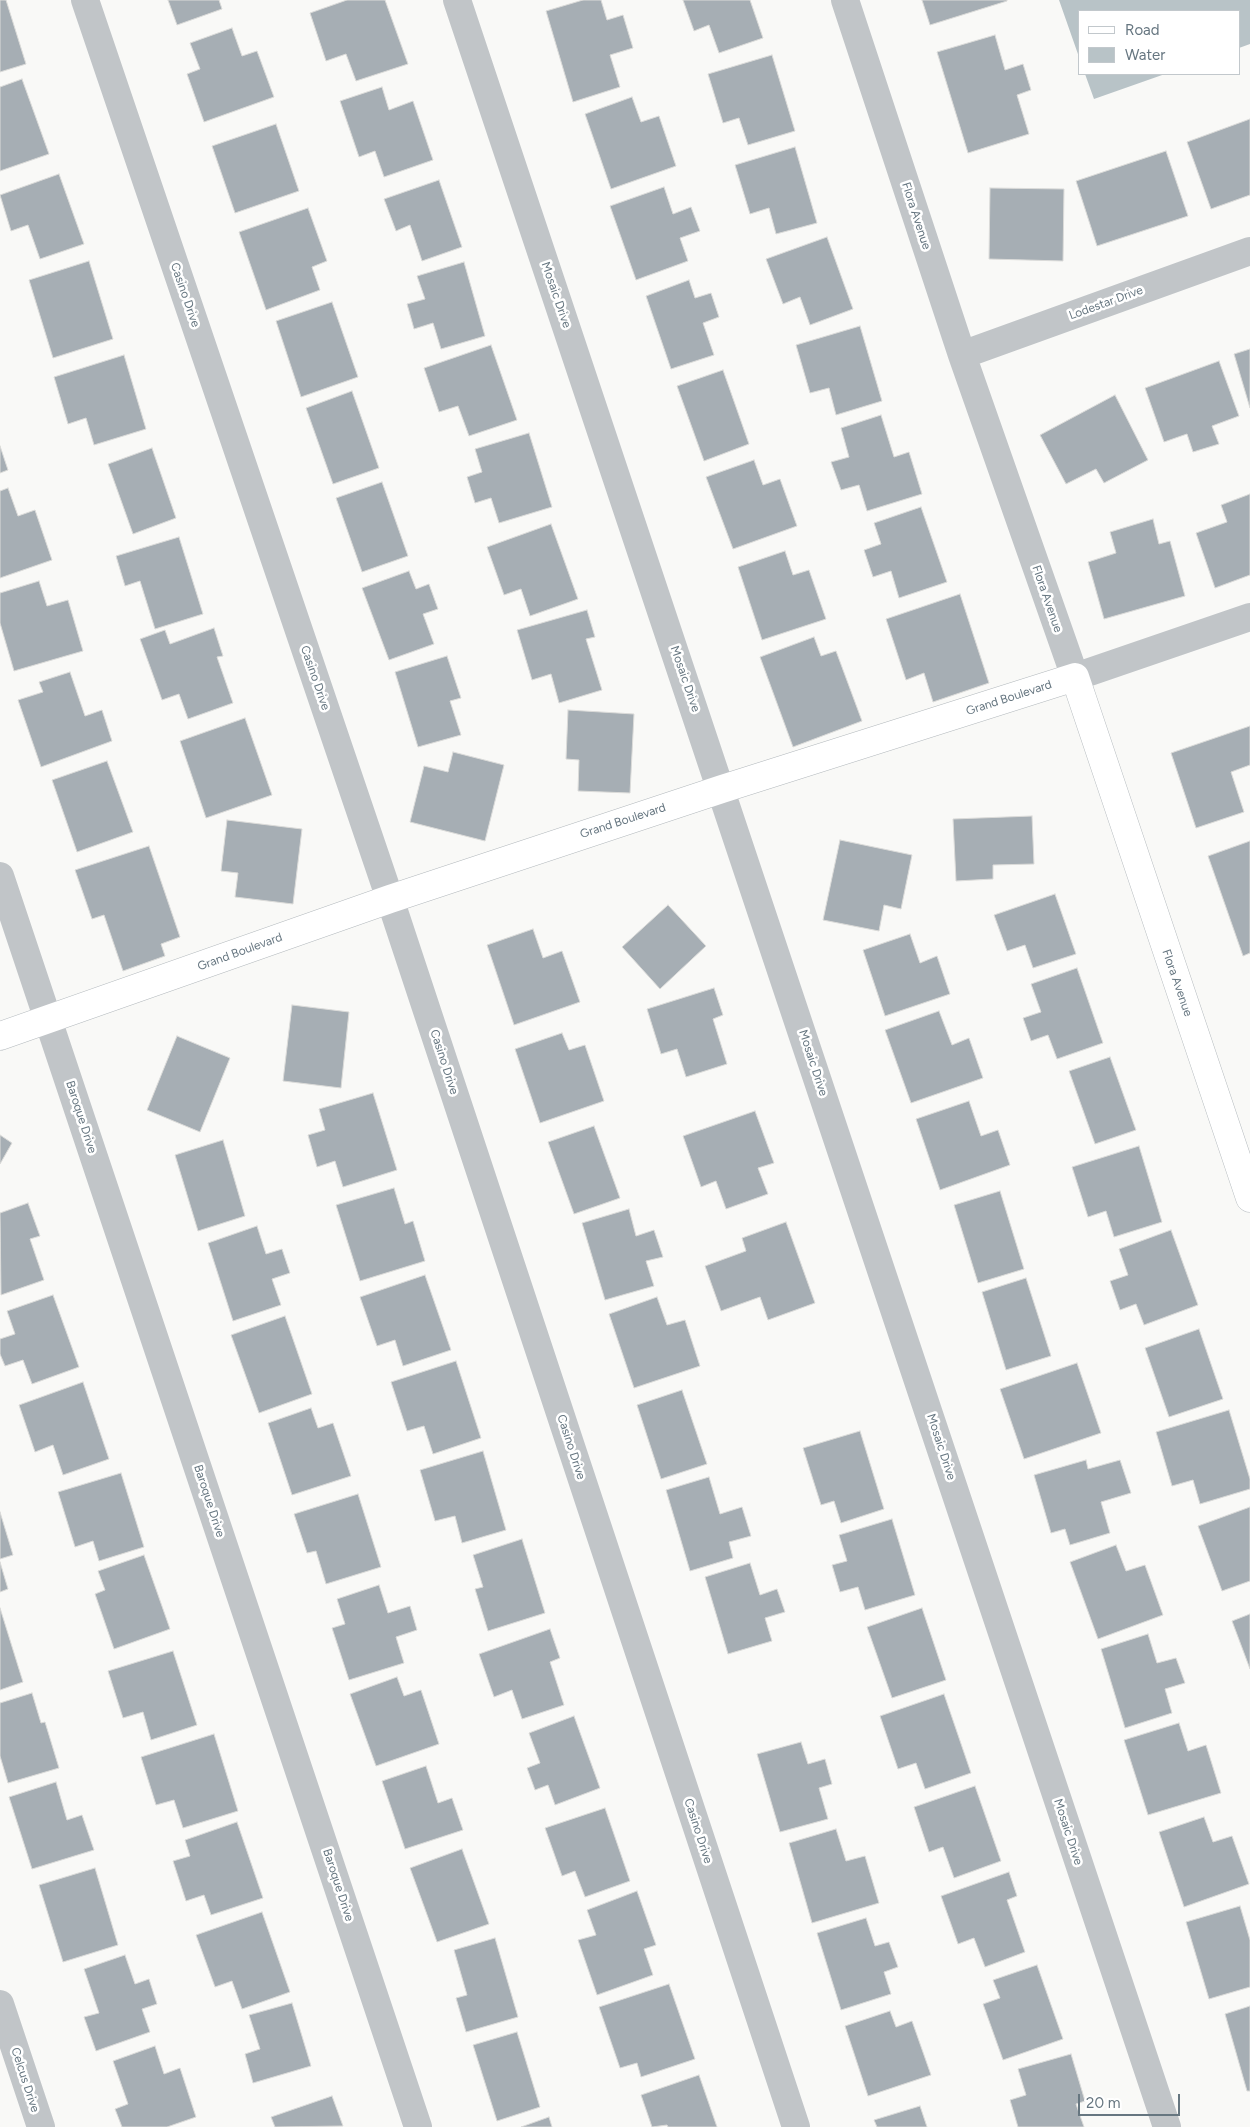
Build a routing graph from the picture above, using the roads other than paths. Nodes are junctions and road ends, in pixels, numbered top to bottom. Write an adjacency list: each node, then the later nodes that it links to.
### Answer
1 (85, 0): 10 (street, Casino Drive)
2 (457, 0): 8 (street, Mosaic Drive)
3 (845, 0): 5 (street, Flora Avenue)
4 (1250, 251): 5 (street, Lodestar Drive)
5 (962, 355): 7 (street, Flora Avenue)
6 (1250, 617): 7 (street, Grand Boulevard)
7 (1074, 677): 8 (street, Grand Boulevard); 13 (street, Flora Avenue)
8 (722, 789): 10 (street, Grand Boulevard); 18 (street, Mosaic Drive)
9 (0, 876): 11 (street, Baroque Drive)
10 (390, 899): 11 (street, Grand Boulevard); 17 (street, Casino Drive)
11 (49, 1020): 12 (street, Grand Boulevard); 16 (street, Baroque Drive)
12 (0, 1036)
13 (1250, 1198)
14 (0, 2004): 15 (street, Celcus Drive)
15 (41, 2127)
16 (418, 2127)
17 (796, 2127)
18 (1166, 2127)

